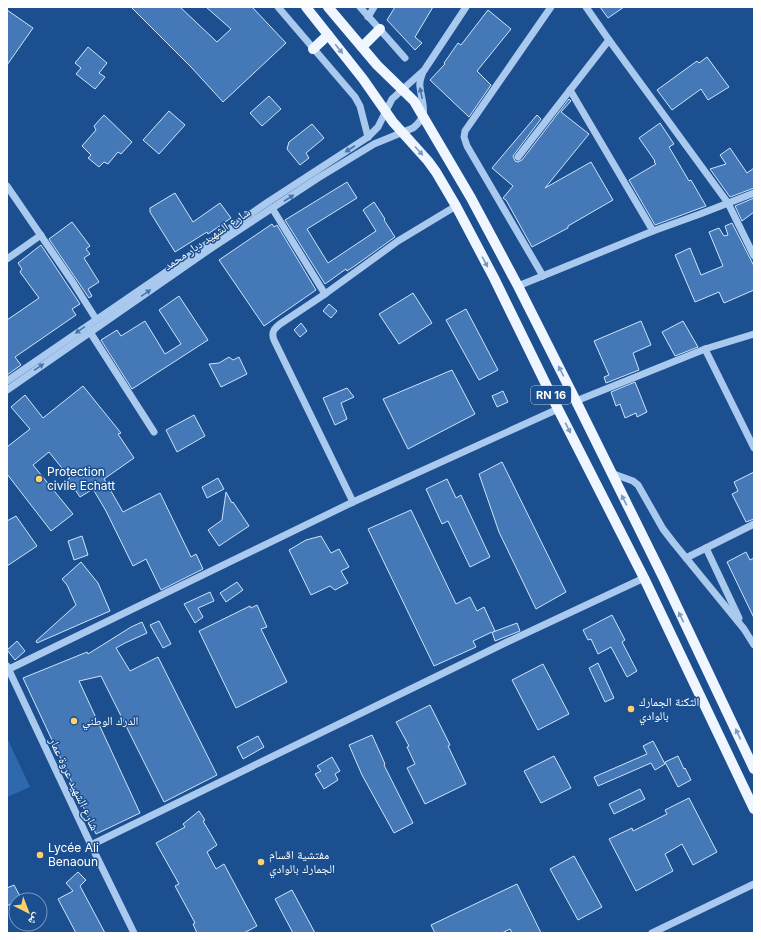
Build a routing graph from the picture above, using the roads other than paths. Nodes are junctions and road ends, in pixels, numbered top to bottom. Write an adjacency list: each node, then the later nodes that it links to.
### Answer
1 (278, 7): 14 (street)
2 (306, 7): 11 (main road, RN 16)
3 (328, 7): 13 (main road, RN 16)
4 (360, 7): 9 (street)
5 (374, 7): 9 (street)
6 (466, 7): 16 (street)
7 (551, 7): 35 (street)
8 (586, 7): 12 (street)
9 (368, 17): 10 (street)
10 (380, 29): 13 (main road); 15 (street)
11 (328, 35): 14 (main road); 19 (main road, RN 16, one-way to 19)
12 (609, 40): 18 (street); 28 (street)
13 (362, 47): 17 (main road, RN 16)
14 (313, 49): 22 (street)
15 (405, 58)
16 (423, 72): 17 (street, شارع الشهيد دبار محمد); 20 (street, one-way to 16)
17 (402, 89): 19 (street, شارع الشهيد دبار محمد); 20 (main road, RN 16)
18 (570, 90): 23 (street); 31 (street)
19 (386, 112): 21 (main road, RN 16); 22 (street, شارع الشهيد دبار محمد)
20 (423, 115): 21 (street, شارع الشهيد دبار محمد); 36 (main road, RN 16)
21 (402, 133): 25 (street, شارع الشهيد دبار محمد); 29 (main road, RN 16, one-way to 29)
22 (368, 137): 24 (street, شارع الشهيد دبار محمد, one-way to 24)
23 (518, 158)
24 (313, 172): 25 (street); 38 (street, شارع الشهيد دبار محمد)
25 (318, 178): 30 (street, شارع الشهيد دبار محمد, one-way to 25)
26 (7, 186): 32 (street)
27 (754, 193): 28 (street)
28 (728, 203): 31 (street); 33 (street)
29 (456, 206): 37 (street); 45 (main road, RN 16, one-way to 45)
30 (272, 208): 37 (street); 39 (street, شارع الشهيد دبار محمد, one-way to 30)
31 (653, 231): 35 (street)
32 (41, 234): 34 (street); 38 (street)
33 (754, 256)
34 (7, 258)
35 (543, 276): 36 (street)
36 (518, 286): 44 (main road, RN 16, one-way to 36)
37 (325, 294): 49 (street)
38 (96, 319): 42 (street, شارع الشهيد دبار محمد, one-way to 42)
39 (90, 332): 43 (street, شارع الشهيد دبار محمد, one-way to 39); 46 (street)
40 (754, 334): 41 (street)
41 (705, 349): 44 (street); 47 (street)
42 (7, 381)
43 (7, 390)
44 (576, 401): 48 (main road, RN 16)
45 (558, 409): 49 (street); 53 (main road, RN 16, one-way to 53)
46 (154, 432)
47 (754, 448)
48 (610, 473): 52 (street); 58 (main road, RN 16, one-way to 48)
49 (353, 502): 57 (street)
50 (754, 524): 51 (street)
51 (706, 548): 52 (street); 54 (street)
52 (686, 558): 54 (street)
53 (644, 578): 59 (main road, RN 16); 60 (street)
54 (744, 629): 55 (street)
55 (752, 638): 56 (street)
56 (754, 645)
57 (8, 668): 60 (street, شارع الشهيد عروة عمار)
58 (754, 769)
59 (754, 809)
60 (91, 845): 62 (street, شارع الشهيد عروة عمار)
61 (754, 884): 63 (street)
62 (134, 933)
63 (652, 933)

